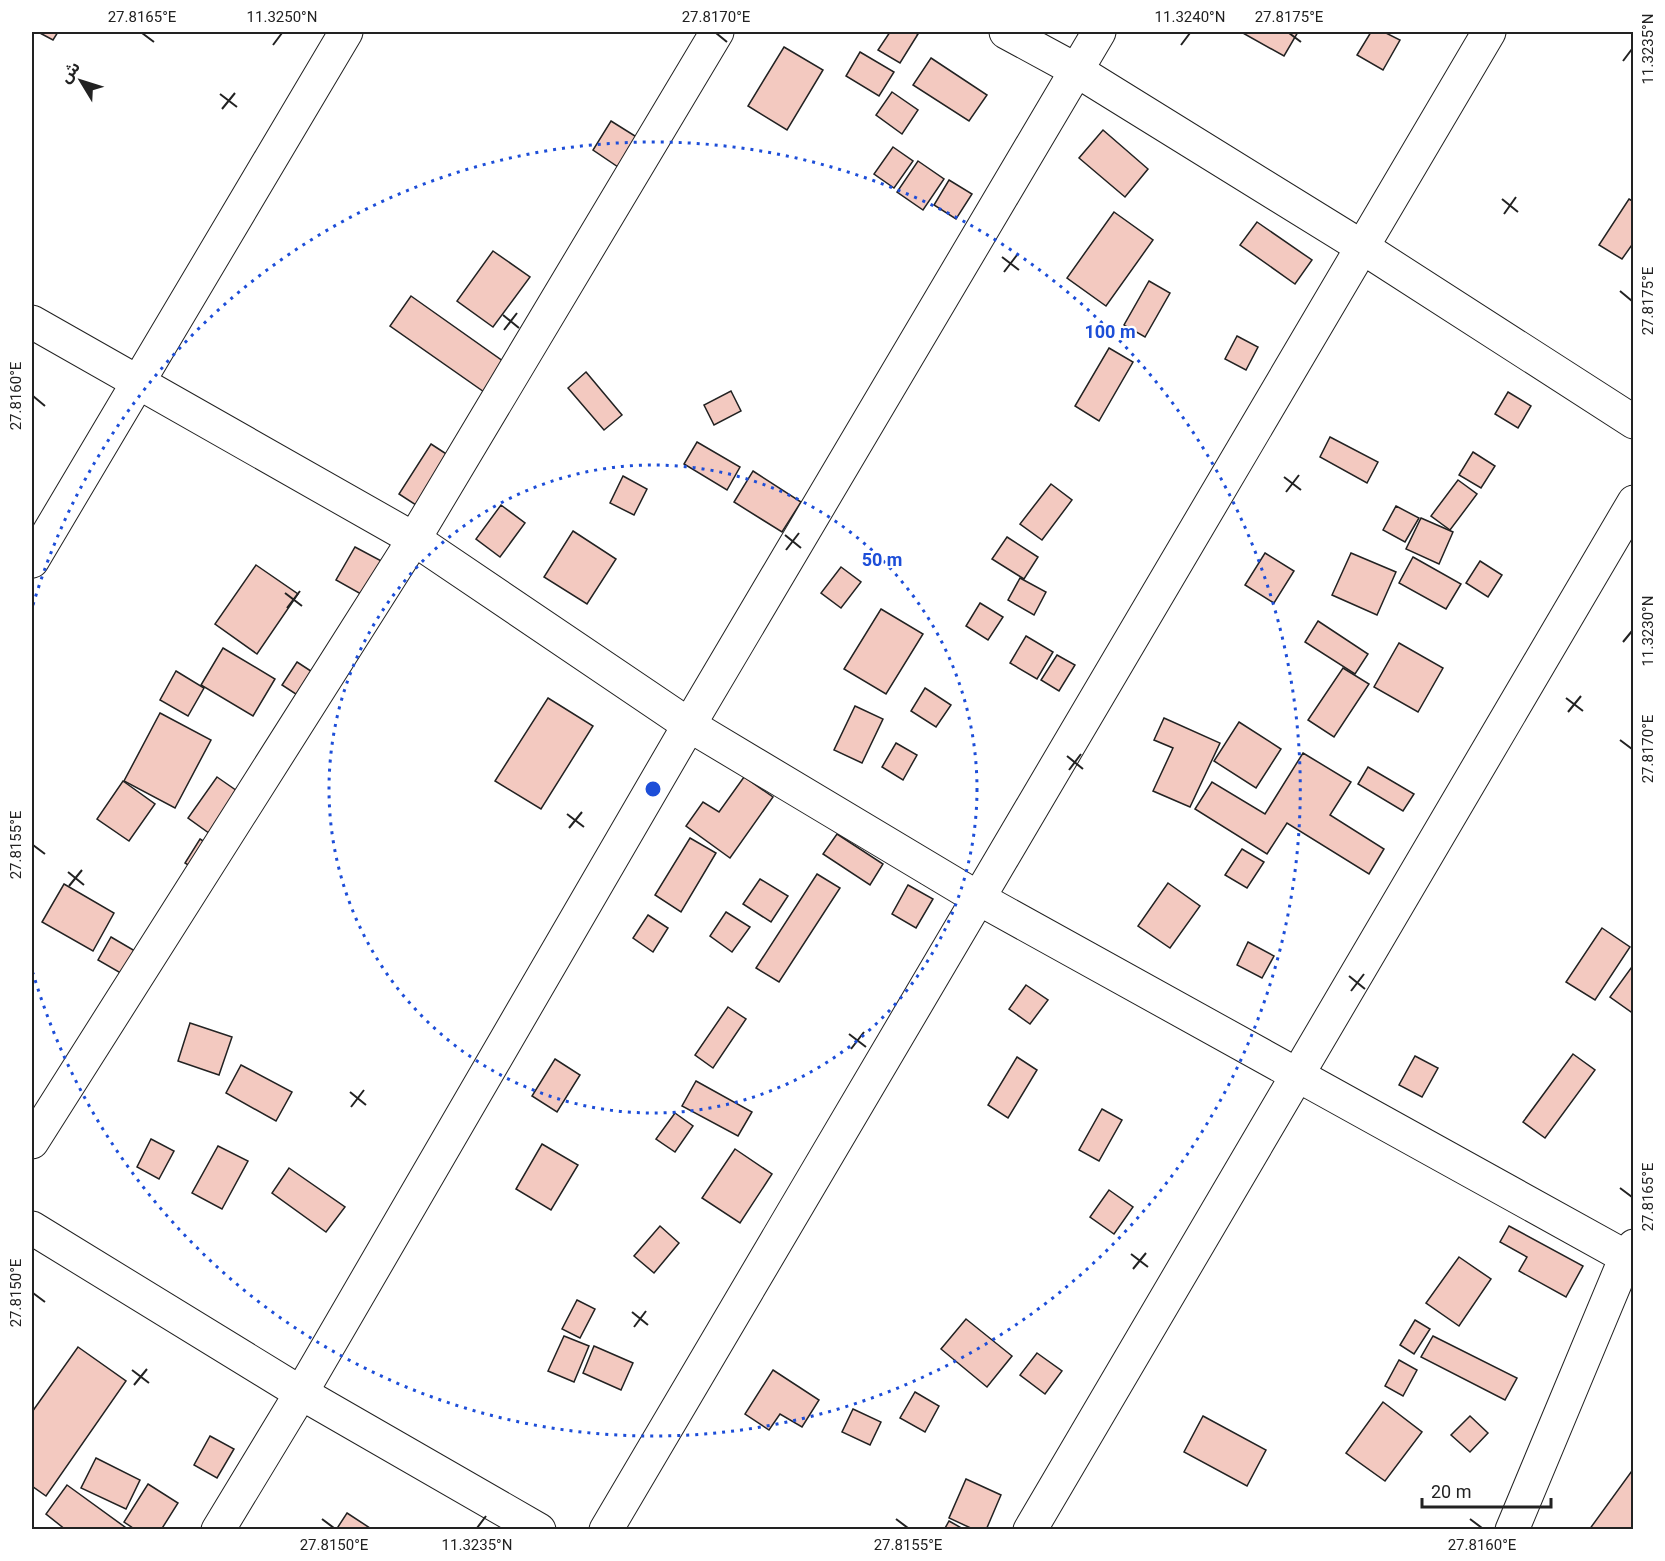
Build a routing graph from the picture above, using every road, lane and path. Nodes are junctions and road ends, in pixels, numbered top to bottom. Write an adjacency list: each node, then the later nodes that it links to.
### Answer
1 (346, 32): 9 (street)
2 (717, 32): 12 (street)
3 (1006, 32): 6 (street)
4 (1099, 32): 6 (street)
5 (1489, 32): 7 (street)
6 (1076, 70): 7 (street); 14 (street)
7 (1362, 247): 10 (street); 15 (street)
8 (32, 322): 9 (street)
9 (138, 382): 12 (street); 13 (street)
10 (1634, 422)
11 (1634, 502): 16 (street)
12 (414, 539): 14 (street); 17 (street)
13 (32, 561)
14 (689, 725): 15 (street); 20 (street)
15 (978, 898): 16 (street); 23 (street)
16 (1297, 1075): 19 (street); 24 (street)
17 (32, 1142)
18 (32, 1228): 20 (street)
19 (1631, 1256): 25 (street)
20 (301, 1393): 21 (street); 22 (street)
21 (218, 1530)
22 (539, 1530)
23 (606, 1530)
24 (1030, 1530)
25 (1512, 1530)

